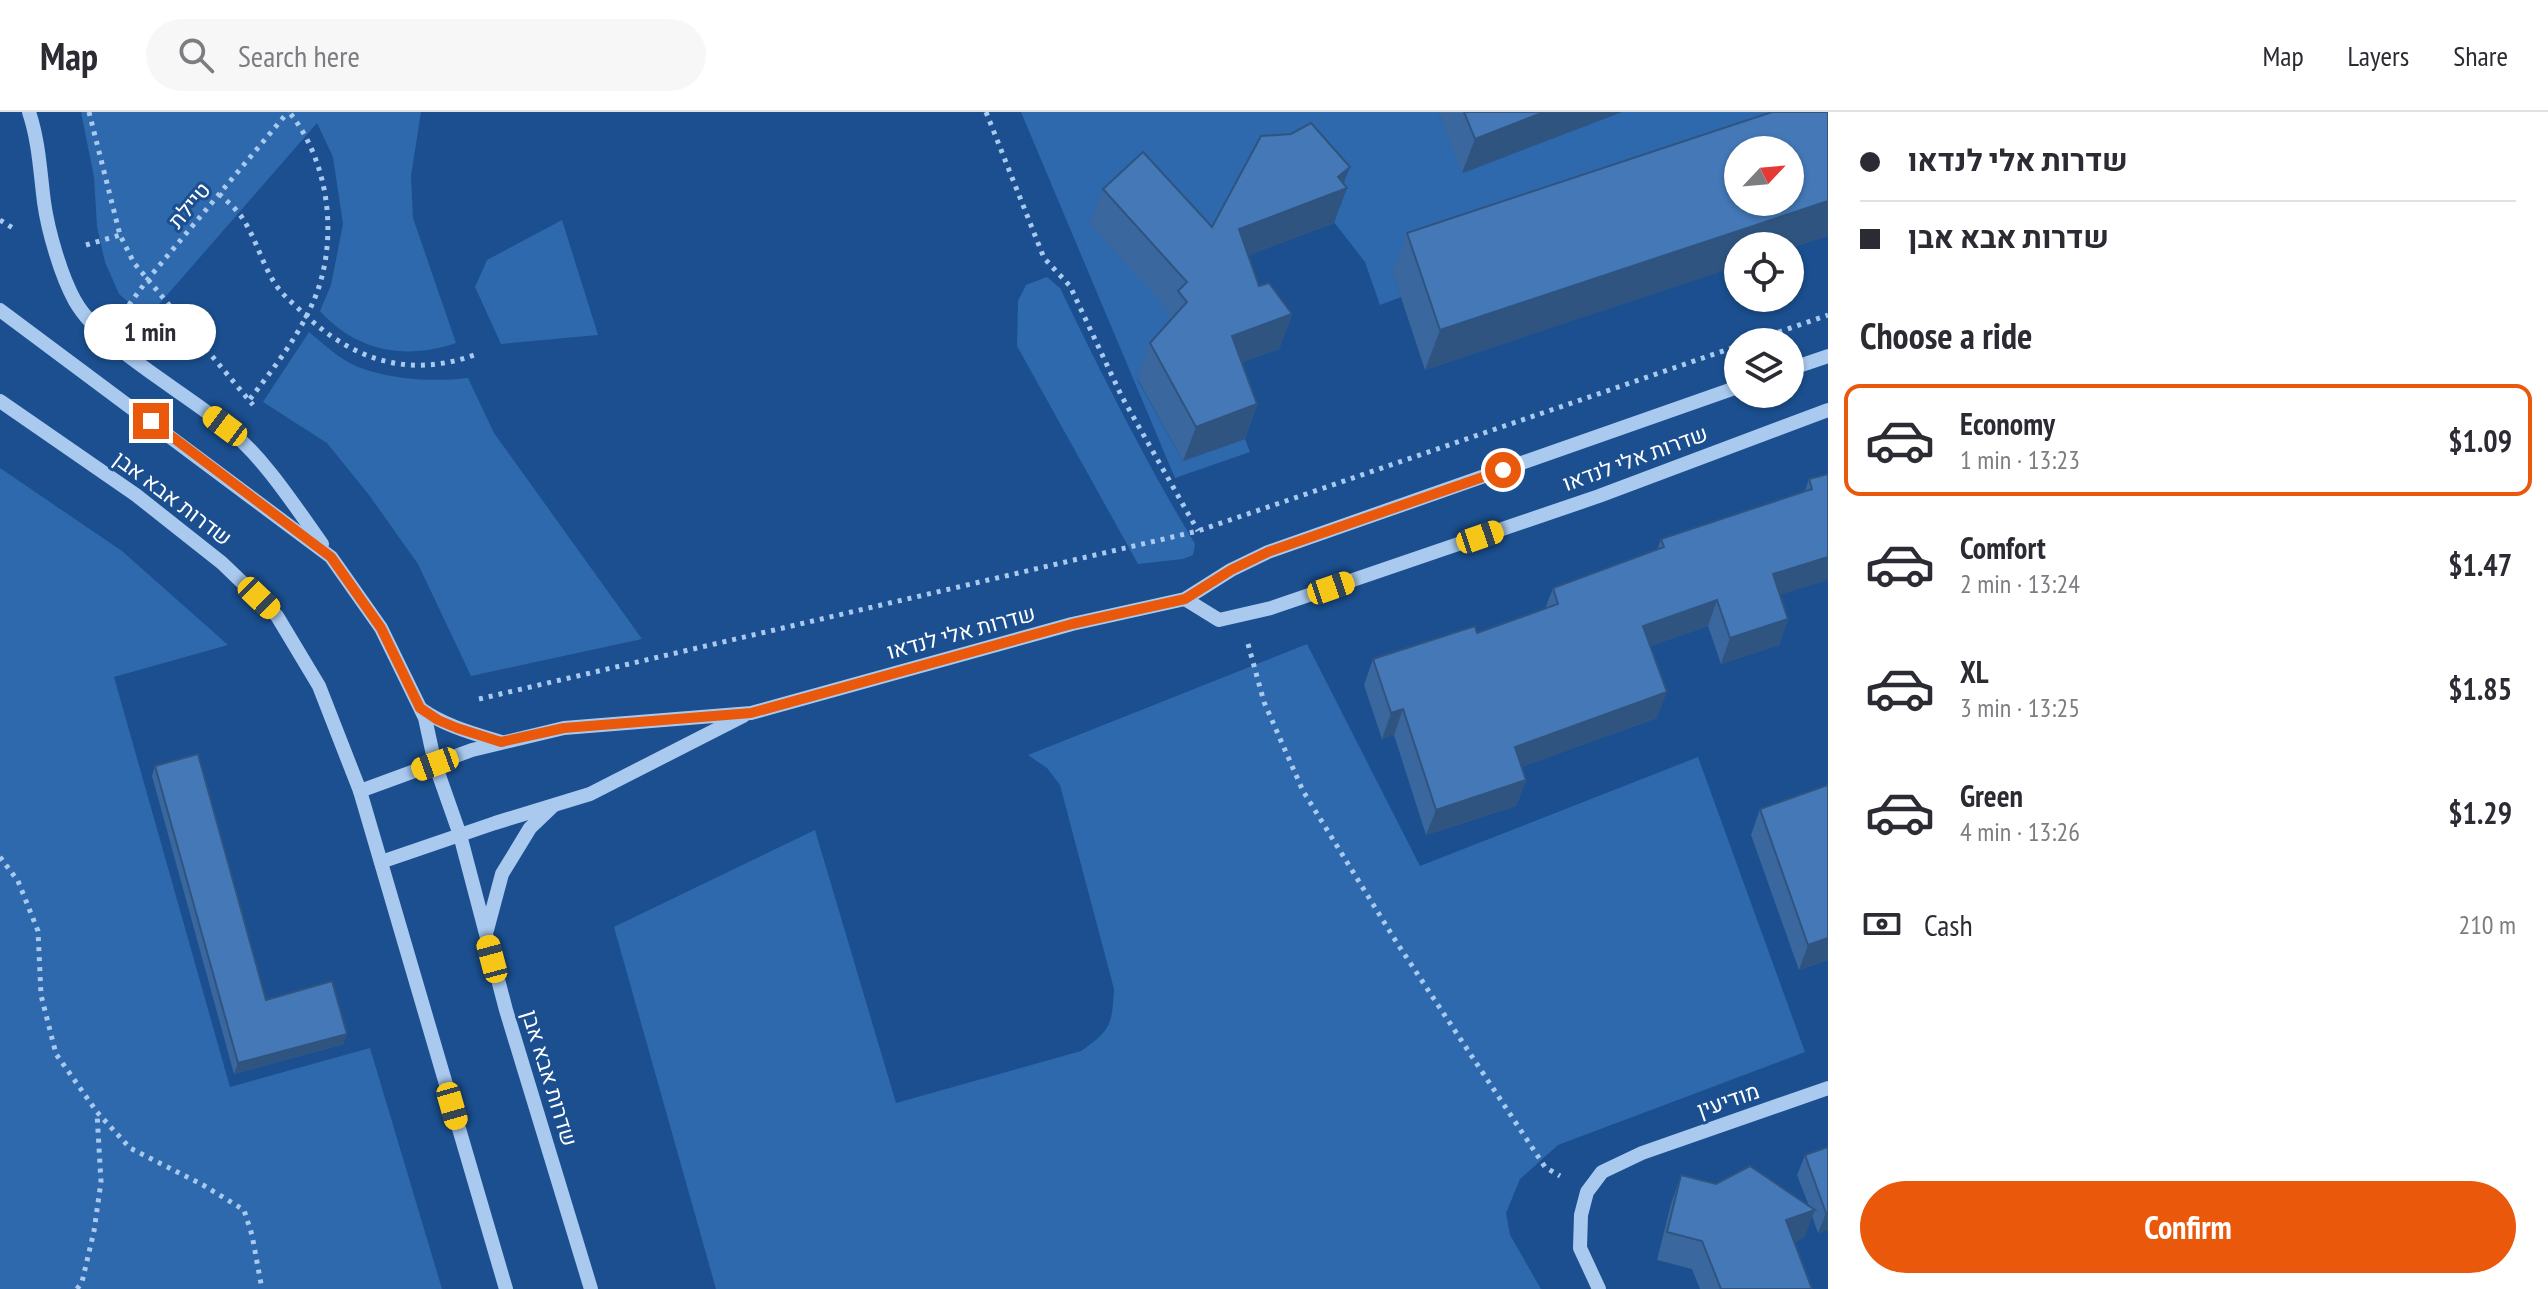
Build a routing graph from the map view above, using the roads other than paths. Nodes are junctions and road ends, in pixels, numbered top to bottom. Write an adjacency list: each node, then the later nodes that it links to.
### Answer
1 (29, 112): 8 (street)
2 (0, 310): 8 (street, שדרות אבא אבן)
3 (1828, 356): 4 (street)
4 (1804, 364)
5 (1724, 392): 9 (street, שדרות אלי לנדאו)
6 (0, 401): 14 (street, שדרות אבא אבן)
7 (1828, 410): 9 (street, שדרות אלי לנדאו)
8 (331, 557): 10 (street, שדרות אבא אבן)
9 (1185, 599): 11 (street, שדרות אלי לנדאו)
10 (420, 708): 12 (street); 13 (street, שדרות אבא אבן)
11 (751, 713): 12 (street, שדרות אלי לנדאו); 15 (street, שדרות אלי לנדאו)
12 (501, 742): 13 (street, שדרות אלי לנדאו)
13 (435, 764): 14 (street, שדרות אלי לנדאו); 16 (street, שדרות אבא אבן)
14 (360, 791): 17 (street, שדרות אבא אבן)
15 (554, 804): 16 (street, שדרות אלי לנדאו); 18 (street)
16 (460, 835): 17 (street, שדרות אלי לנדאו); 18 (street, שדרות אבא אבן)
17 (381, 862): 20 (street, שדרות אבא אבן)
18 (485, 934): 21 (street, שדרות אבא אבן)
19 (1828, 1088): 22 (street, מודיעין)
20 (506, 1289)
21 (591, 1289)
22 (1599, 1289)

